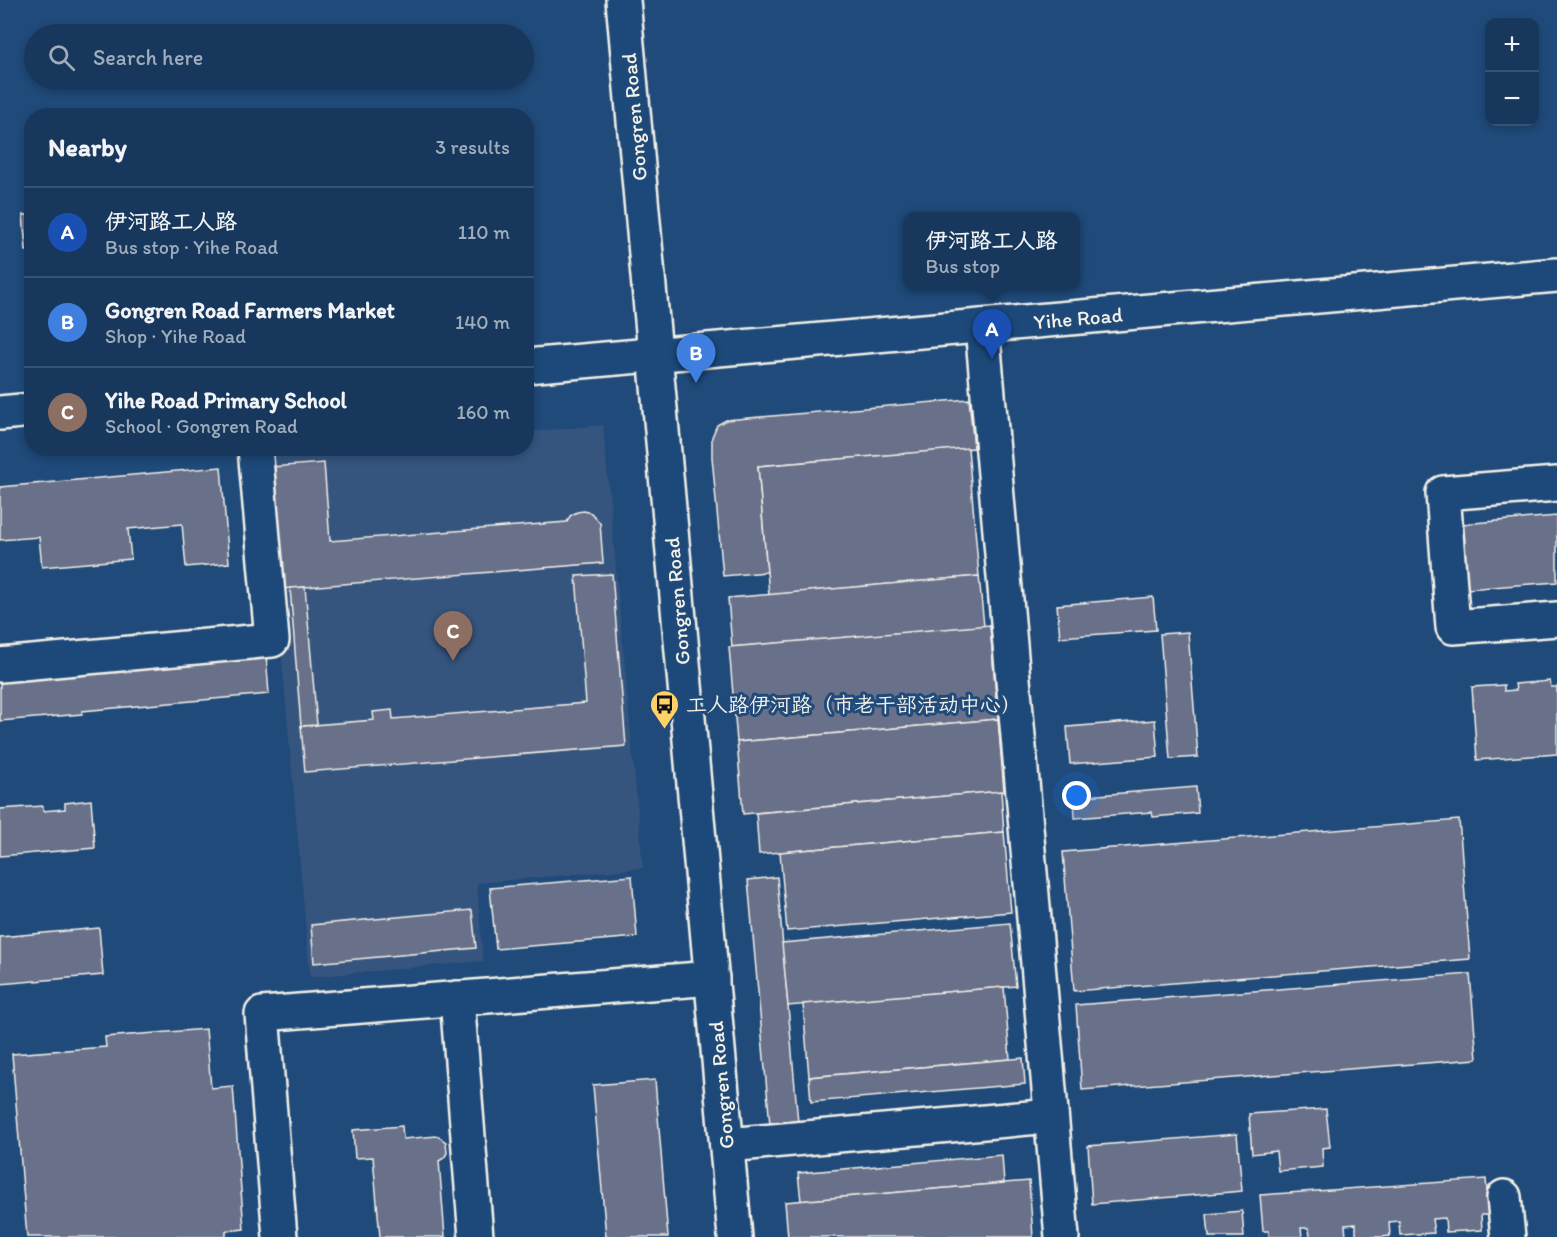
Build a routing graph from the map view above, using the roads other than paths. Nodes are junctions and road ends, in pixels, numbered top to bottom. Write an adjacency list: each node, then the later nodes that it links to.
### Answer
1 (623, 0): 4 (street, Gongren Road)
2 (1557, 275): 3 (street, Yihe Road)
3 (982, 326): 4 (street, Yihe Road); 14 (street)
4 (655, 355): 5 (street, Yihe Road); 12 (street, Gongren Road)
5 (534, 365)
6 (24, 410): 7 (street)
7 (0, 412)
8 (256, 456): 11 (street)
9 (1557, 484): 10 (street)
10 (1557, 619)
11 (0, 665)
12 (711, 978): 13 (street); 15 (street, Gongren Road)
13 (457, 998): 17 (street); 18 (street)
14 (1051, 1116): 15 (street); 20 (street)
15 (726, 1145): 19 (street, Gongren Road)
16 (1504, 1197): 21 (street)
17 (280, 1237)
18 (476, 1237)
19 (735, 1237)
20 (1062, 1237)
21 (1508, 1237)

